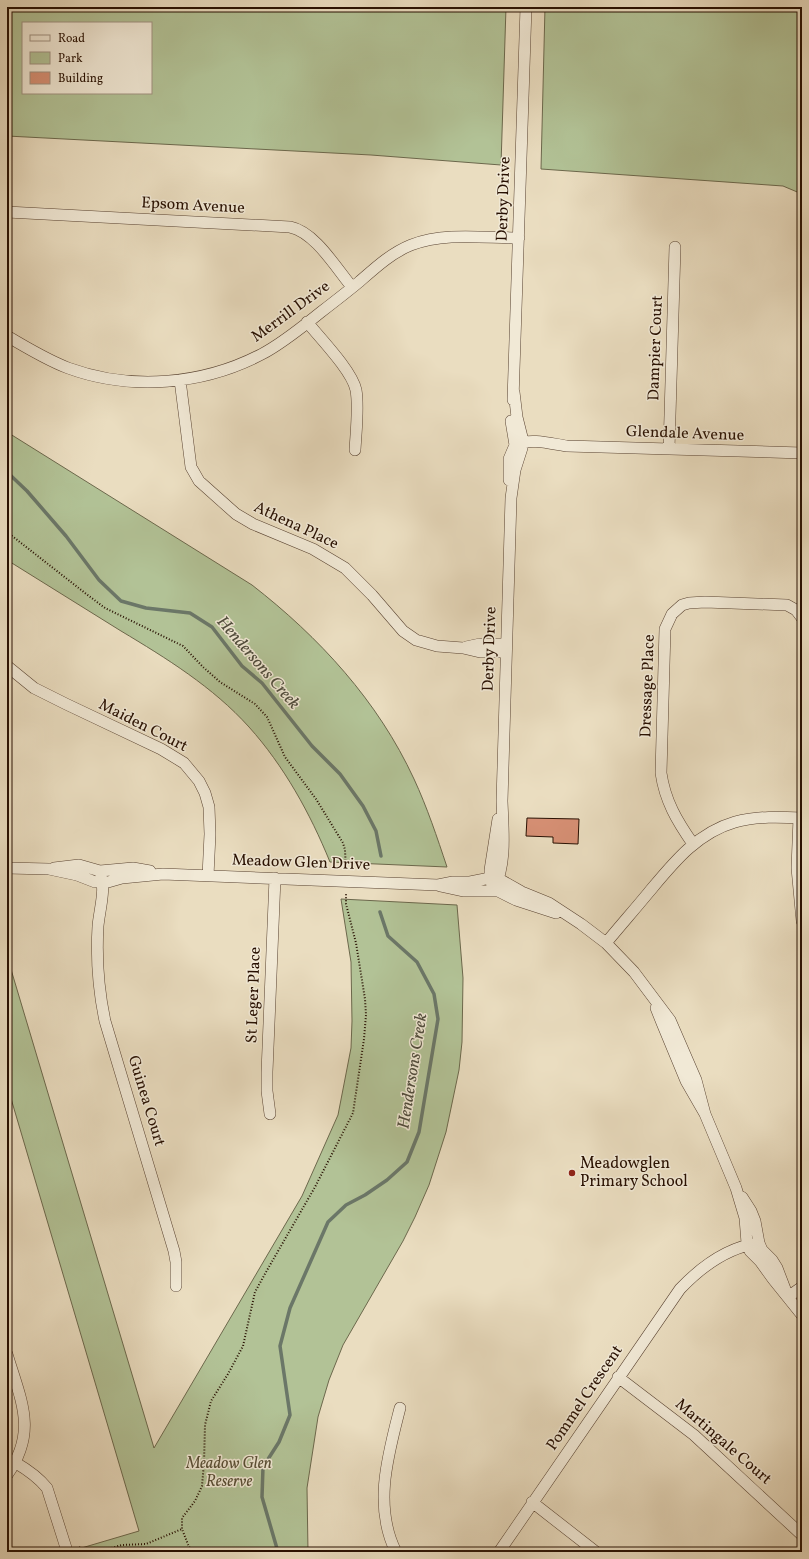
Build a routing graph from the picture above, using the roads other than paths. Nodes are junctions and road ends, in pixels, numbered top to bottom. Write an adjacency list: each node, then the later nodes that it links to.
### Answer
1 (526, 7): 3 (street, Derby Drive)
2 (7, 212): 5 (street, Epsom Avenue)
3 (519, 238): 5 (street, Merrill Drive); 9 (street, Derby Drive)
4 (675, 247): 10 (street, Dampier Court)
5 (352, 287): 6 (street, Merrill Drive)
6 (307, 322): 8 (street, Merrill Drive); 11 (street)
7 (7, 336): 8 (street, Merrill Drive)
8 (180, 380): 14 (street, Athena Place)
9 (520, 445): 10 (street, Glendale Avenue); 14 (street, Derby Drive)
10 (669, 449): 12 (street, Glendale Avenue)
11 (355, 450)
12 (802, 453)
13 (802, 618): 17 (street, Dressage Place)
14 (506, 648): 24 (street, Derby Drive)
15 (7, 666): 22 (street, Maiden Court)
16 (800, 818): 17 (street); 29 (street)
17 (693, 844): 30 (street)
18 (7, 868): 19 (street, Meadow Glen Drive)
19 (49, 869): 20 (street, Meadow Glen Drive); 25 (street, Meadow Glen Drive)
20 (100, 871): 21 (street, Meadow Glen Drive); 25 (street, Guinea Court)
21 (163, 874): 22 (street, Meadow Glen Drive); 25 (street, Meadow Glen Drive)
22 (208, 876): 23 (street, Meadow Glen Drive)
23 (275, 878): 26 (street, Meadow Glen Drive); 31 (street, St Leger Place)
24 (495, 878): 26 (street, Meadow Glen Drive); 27 (street, Derby Drive); 28 (street, Meadow Glen Drive)
25 (99, 882): 35 (street, Guinea Court)
26 (438, 885): 27 (street, Meadow Glen Drive)
27 (494, 890): 28 (street, Meadow Glen Drive)
28 (568, 916): 30 (street, Meadow Glen Drive)
29 (802, 921)
30 (606, 943): 32 (street, Meadow Glen Drive)
31 (270, 1114)
32 (736, 1188): 33 (street, Meadow Glen Drive); 34 (street, Meadow Glen Drive)
33 (759, 1243): 34 (street, Pommel Crescent); 37 (street, Meadow Glen Drive)
34 (748, 1248): 37 (street, Meadow Glen Drive); 40 (street, Pommel Crescent)
35 (176, 1286)
36 (802, 1287): 37 (street)
37 (788, 1297): 38 (street, Meadow Glen Drive)
38 (802, 1315)
39 (7, 1354): 42 (street)
40 (618, 1377): 44 (street, Pommel Crescent); 45 (street, Martingale Court)
41 (400, 1408): 47 (street)
42 (16, 1463): 43 (street); 46 (street)
43 (7, 1475)
44 (532, 1502): 48 (street, Pommel Crescent); 49 (street)
45 (802, 1536)
46 (67, 1551)
47 (396, 1552)
48 (499, 1552)
49 (596, 1552)

